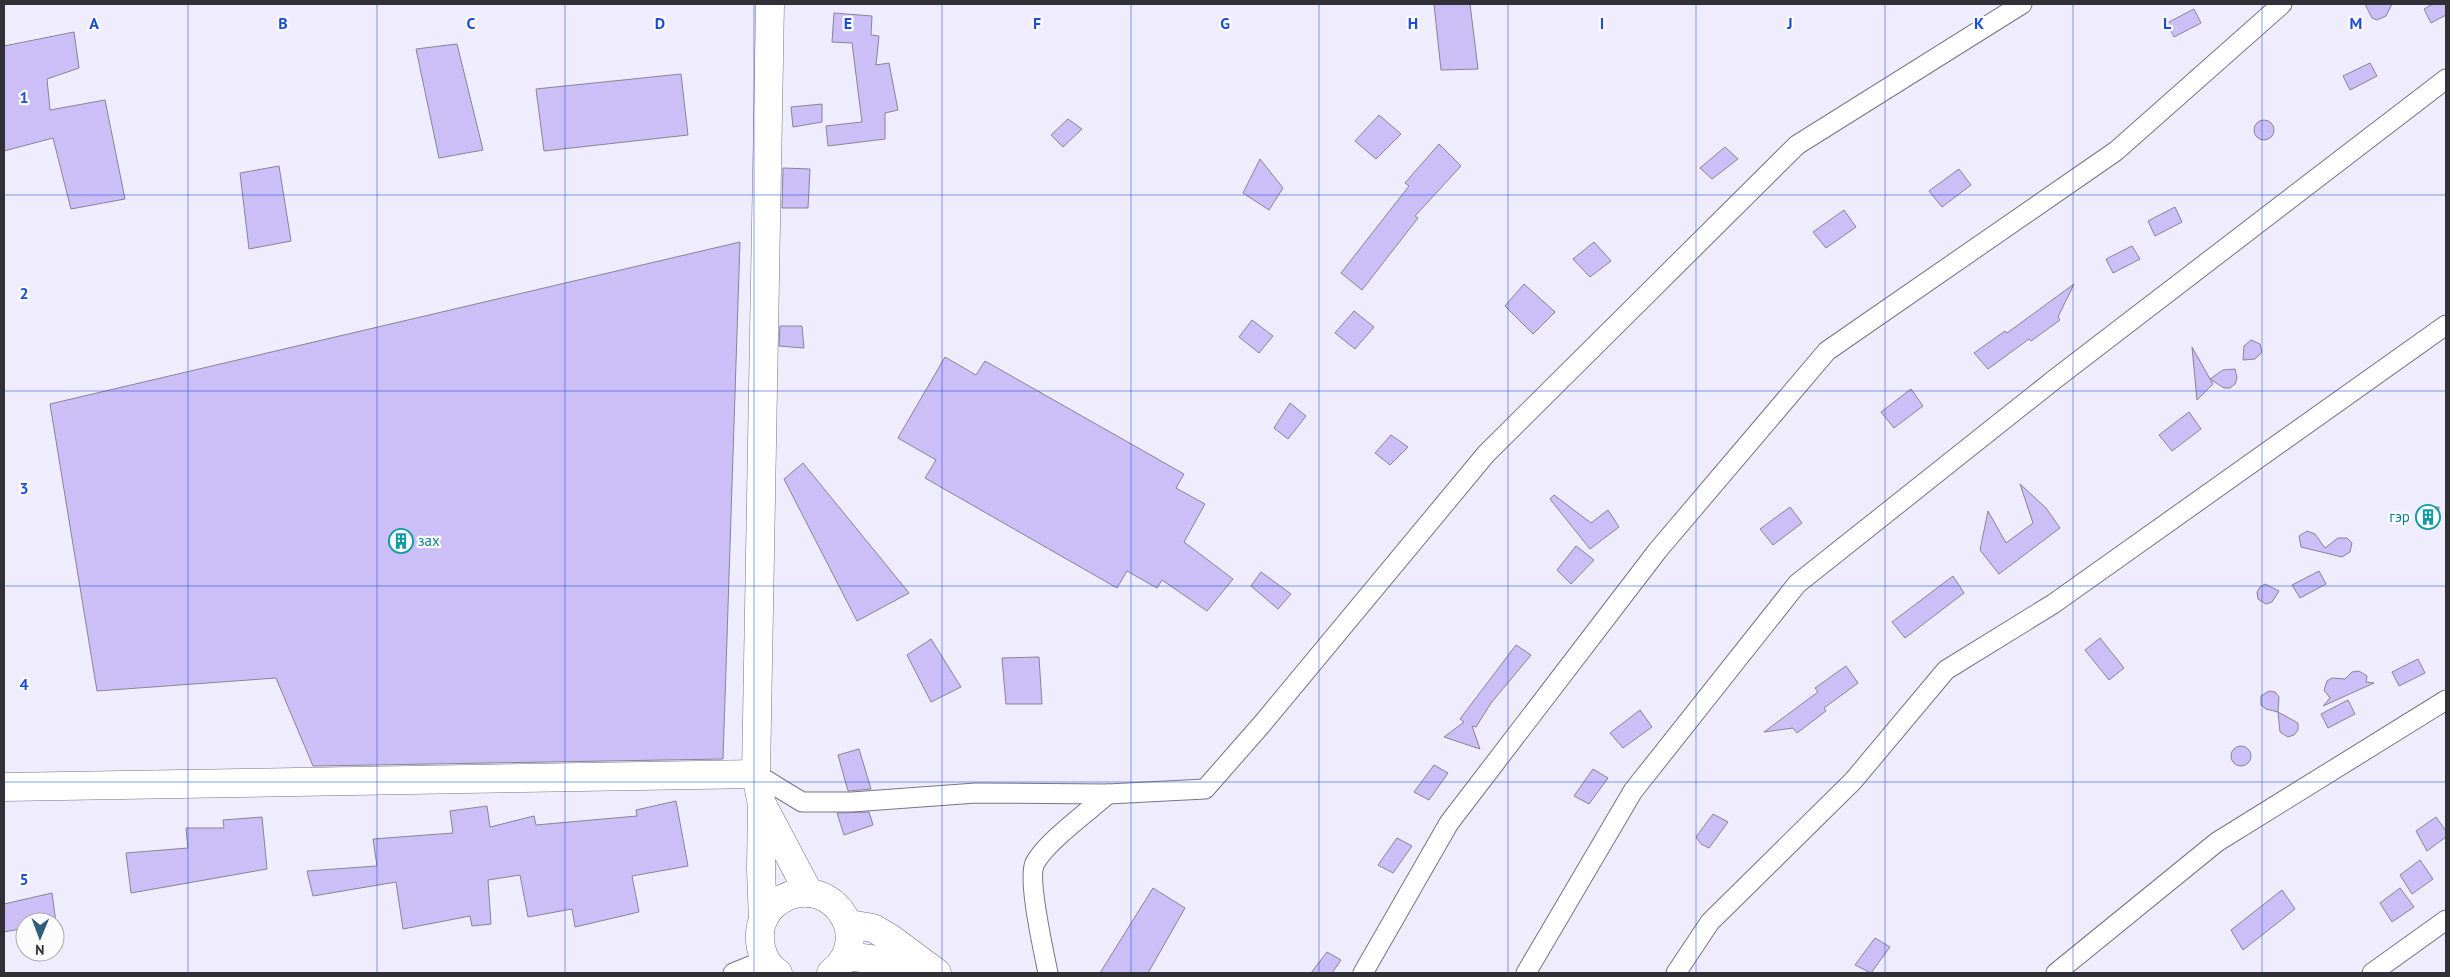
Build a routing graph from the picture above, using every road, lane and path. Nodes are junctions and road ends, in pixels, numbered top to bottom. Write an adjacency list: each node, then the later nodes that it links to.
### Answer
1 (770, 4): 7 (street)
2 (2022, 4): 9 (street)
3 (2282, 4): 20 (street)
4 (2446, 79): 21 (street)
5 (2446, 325): 22 (street)
6 (2446, 700): 23 (street)
7 (756, 774): 8 (street); 9 (street); 10 (street)
8 (4, 787)
9 (1108, 794): 19 (street)
10 (762, 805): 11 (street); 12 (street)
11 (809, 893): 12 (street); 14 (street)
12 (763, 920): 16 (street)
13 (2446, 920): 24 (street)
14 (849, 924): 15 (street); 17 (street)
15 (838, 965): 17 (street)
16 (768, 969): 18 (street)
17 (932, 970)
18 (733, 973)
19 (1048, 973)
20 (1363, 973)
21 (1526, 973)
22 (1676, 973)
23 (2056, 973)
24 (2372, 973)

